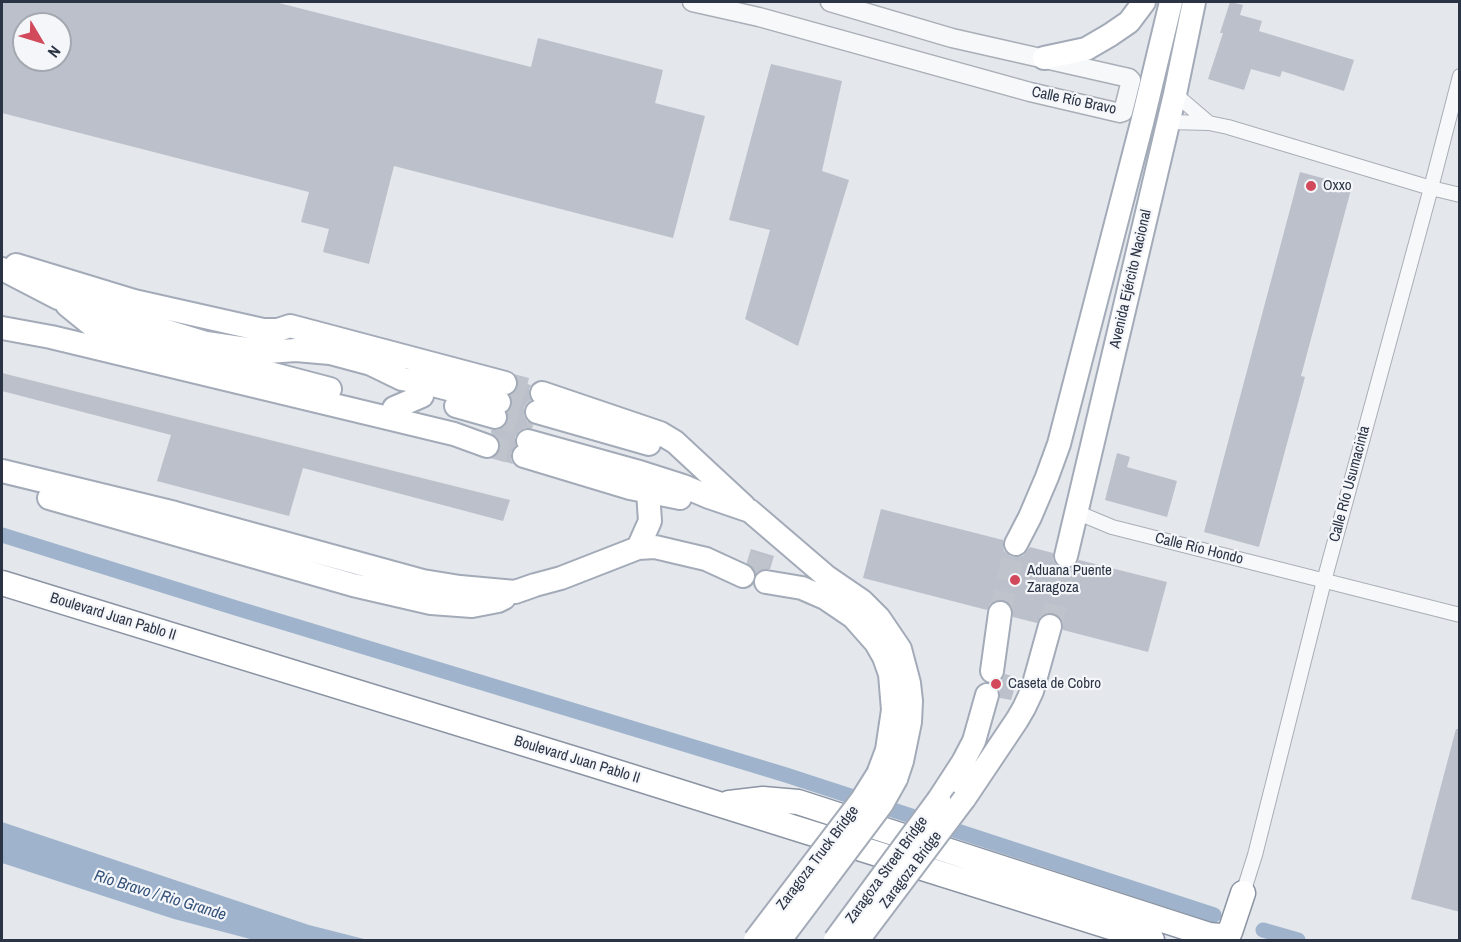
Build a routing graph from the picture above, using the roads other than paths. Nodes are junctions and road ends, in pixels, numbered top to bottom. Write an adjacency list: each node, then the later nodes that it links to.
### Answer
1 (692, 2): 7 (street, Calle Río Bravo)
2 (830, 2): 8 (street, Calle Río Bravo)
3 (1144, 2): 10 (main road)
4 (1171, 2): 33 (main road, Avenida Ejército Nacional)
5 (1183, 2): 13 (main road)
6 (1194, 2): 12 (main road, Avenida Ejército Nacional)
7 (762, 9): 9 (street, Calle Río Bravo)
8 (887, 18): 9 (street); 10 (street, Calle Río Bravo)
9 (880, 50): 10 (street, Calle Río Bravo)
10 (1044, 58)
11 (1460, 76): 15 (street, Calle Río Usumacinta)
12 (1175, 94): 13 (main road, Avenida Ejército Nacional); 14 (street)
13 (1168, 122): 14 (street); 32 (main road, Avenida Ejército Nacional)
14 (1209, 123): 15 (street)
15 (1431, 188): 16 (street); 38 (street, Calle Río Usumacinta)
16 (1460, 195)
17 (2, 261): 26 (main road)
18 (2, 269): 19 (main road)
19 (58, 298): 20 (main road); 23 (main road)
20 (94, 327): 22 (main road); 25 (main road)
21 (2, 328): 22 (main road)
22 (51, 337): 26 (main road)
23 (402, 380): 24 (main road); 26 (main road)
24 (422, 396): 25 (main road); 26 (main road)
25 (394, 408): 26 (main road)
26 (495, 416)
27 (533, 426): 30 (main road); 31 (main road); 31 (main road)
28 (2, 471): 40 (main road)
29 (2, 484): 40 (main road)
30 (648, 492): 31 (main road); 34 (main road)
31 (750, 511): 46 (main road)
32 (1076, 512): 35 (main road, Avenida Ejército Nacional); 38 (street, Calle Río Hondo)
33 (1017, 544)
34 (638, 548): 36 (main road); 40 (main road)
35 (1066, 556)
36 (745, 569)
37 (768, 575): 46 (main road)
38 (1324, 580): 42 (street, Calle Río Hondo); 48 (street, Calle Río Usumacinta)
39 (2, 583): 47 (highway, Boulevard Juan Pablo II)
40 (514, 592)
41 (1000, 614): 44 (main road)
42 (1460, 615)
43 (1050, 626): 52 (main road, Zaragoza Bridge, bridge)
44 (992, 670)
45 (987, 695): 51 (main road, Zaragoza Street Bridge, bridge)
46 (887, 776): 49 (main road, Zaragoza Truck Bridge, bridge); 50 (main road, Zaragoza Truck Bridge, bridge)
47 (719, 805): 48 (highway); 53 (highway, Boulevard Juan Pablo II)
48 (1244, 893)
49 (756, 940)
50 (780, 940)
51 (835, 940)
52 (858, 940)
53 (1152, 940)

